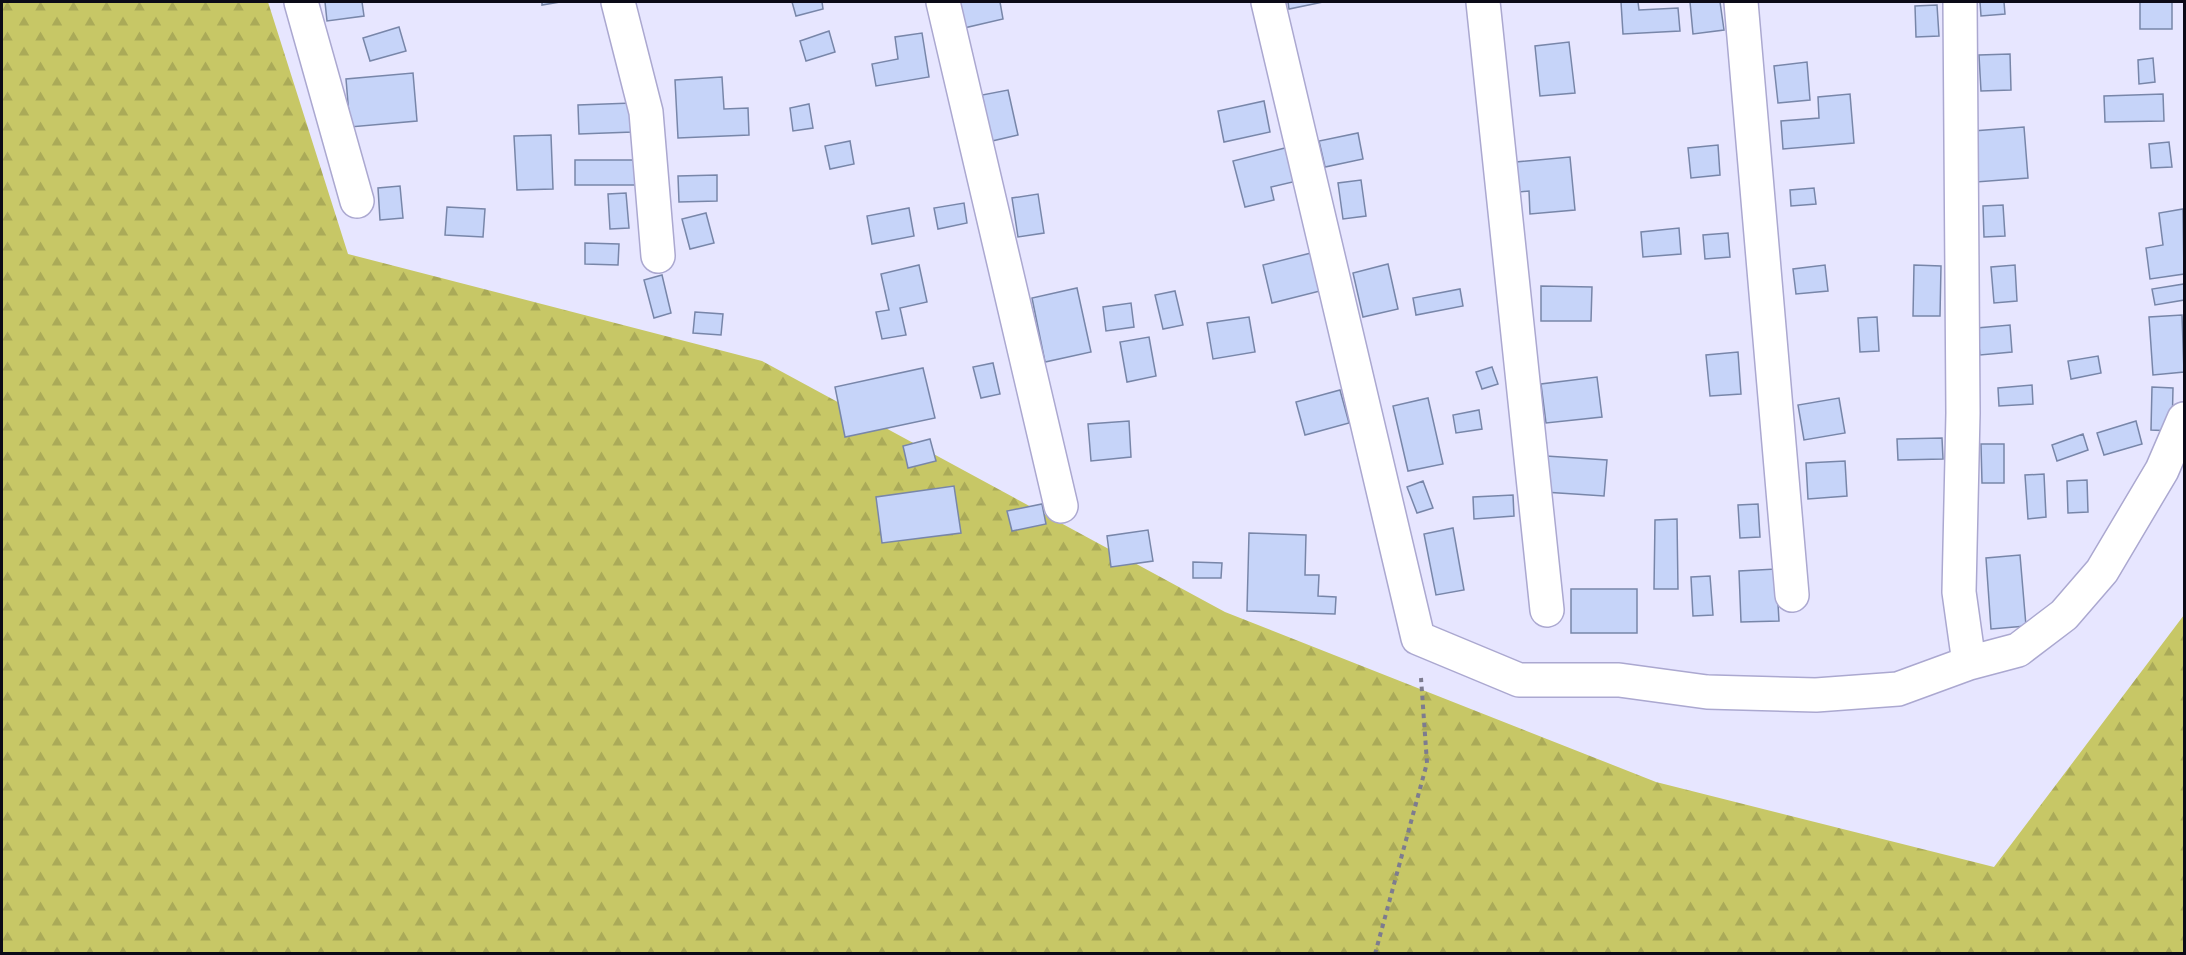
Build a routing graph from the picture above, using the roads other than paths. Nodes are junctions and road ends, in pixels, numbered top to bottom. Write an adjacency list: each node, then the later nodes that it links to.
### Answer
1 (301, 2): 8 (street)
2 (618, 2): 9 (street)
3 (943, 2): 11 (street)
4 (1268, 2): 14 (street)
5 (1483, 2): 13 (street)
6 (1741, 2): 12 (street)
7 (1960, 2): 14 (street)
8 (357, 201)
9 (658, 256)
10 (2184, 420): 14 (street)
11 (1061, 506)
12 (1792, 595)
13 (1547, 610)
14 (1969, 663)

